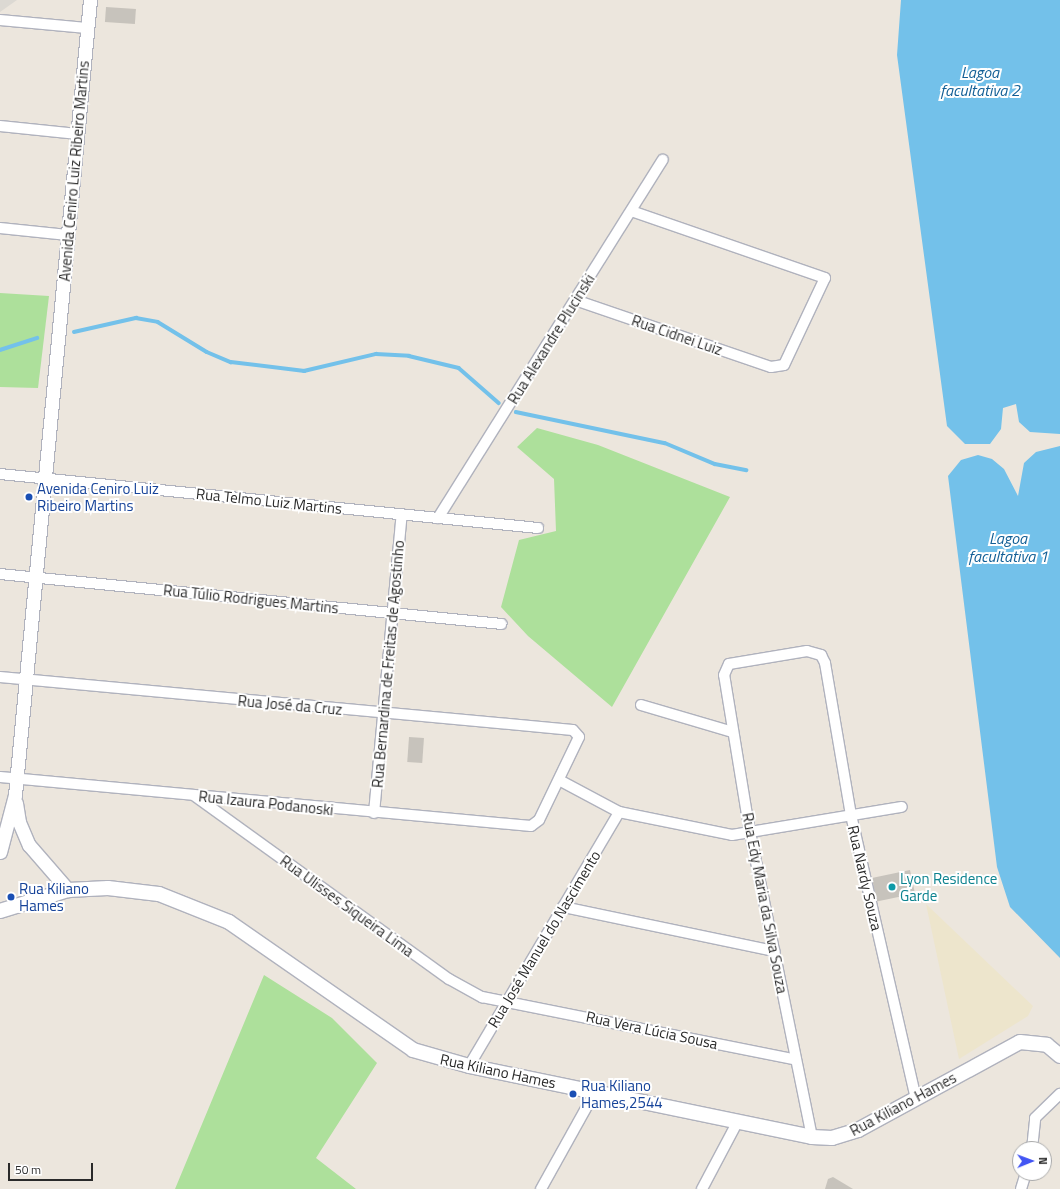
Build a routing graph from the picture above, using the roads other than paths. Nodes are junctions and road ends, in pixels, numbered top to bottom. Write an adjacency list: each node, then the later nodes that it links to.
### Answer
1 (90, 0): 3 (street, Avenida Ceniro Luiz Ribeiro Martins)
2 (0, 20): 3 (street)
3 (87, 28): 5 (street, Avenida Ceniro Luiz Ribeiro Martins)
4 (0, 126): 5 (street)
5 (78, 134): 9 (street, Avenida Ceniro Luiz Ribeiro Martins)
6 (663, 160): 7 (street, Rua Alexandre Plucinski)
7 (632, 211): 10 (street, Rua Alexandre Plucinski); 10 (street, Rua Cidnei Luiz)
8 (0, 228): 9 (street)
9 (68, 235): 12 (street, Avenida Ceniro Luiz Ribeiro Martins)
10 (575, 300): 14 (street, Rua Alexandre Plucinski)
11 (0, 474): 12 (street, Rua Telmo Luiz Martins)
12 (45, 479): 13 (street, Rua Telmo Luiz Martins); 17 (street, Avenida Ceniro Luiz Ribeiro Martins)
13 (402, 514): 14 (street, Rua Telmo Luiz Martins); 18 (street, Rua Bernardina de Freitas de Agostinho)
14 (438, 518): 15 (street, Rua Telmo Luiz Martins)
15 (538, 528)
16 (0, 574): 17 (street, Rua Túlio Rodrigues Martins)
17 (36, 578): 18 (street, Rua Túlio Rodrigues Martins); 22 (street, Avenida Ceniro Luiz Ribeiro Martins)
18 (392, 614): 19 (street, Rua Túlio Rodrigues Martins); 24 (street, Rua Bernardina de Freitas de Agostinho)
19 (502, 624)
20 (725, 669): 25 (street, Rua Edy Maria da Silva Souza); 34 (street, Rua Nardy Souza)
21 (0, 677): 22 (street, Rua José da Cruz)
22 (26, 680): 24 (street, Rua José da Cruz); 27 (street, Avenida Ceniro Luiz Ribeiro Martins)
23 (641, 705): 25 (street)
24 (383, 714): 28 (street, Rua José da Cruz); 33 (street, Rua Bernardina de Freitas de Agostinho)
25 (733, 732): 35 (street, Rua Edy Maria da Silva Souza)
26 (0, 777): 27 (street, Rua Izaura Podanoski)
27 (17, 778): 29 (street, Avenida Ceniro Luiz Ribeiro Martins); 30 (street, Rua Izaura Podanoski)
28 (559, 780): 32 (street); 33 (street, Rua Izaura Podanoski)
29 (15, 795): 36 (street, Avenida Ceniro Luiz Ribeiro Martins); 37 (street, Avenida Ceniro Luiz Ribeiro Martins)
30 (195, 796): 33 (street, Rua Izaura Podanoski); 41 (street, Rua Ulisses Siqueira Lima)
31 (902, 807): 34 (street)
32 (619, 812): 35 (street); 38 (street, Rua José Manuel do Nascimento)
33 (374, 813)
34 (851, 816): 35 (street); 47 (street, Rua Nardy Souza)
35 (750, 833): 40 (street, Rua Edy Maria da Silva Souza)
36 (0, 852)
37 (68, 890): 39 (main road, Rua Kiliano Hames); 44 (main road, Rua Kiliano Hames)
38 (563, 907): 40 (street); 41 (street, Rua José Manuel do Nascimento)
39 (0, 911)
40 (774, 951): 43 (street, Rua Edy Maria da Silva Souza)
41 (507, 1001): 43 (street, Rua Vera Lúcia Sousa); 44 (street, Rua José Manuel do Nascimento)
42 (1060, 1056): 47 (main road, Rua Kiliano Hames)
43 (796, 1060): 49 (street, Rua Edy Maria da Silva Souza)
44 (469, 1066): 45 (main road, Rua Kiliano Hames)
45 (595, 1092): 48 (main road, Rua Kiliano Hames); 51 (street)
46 (1060, 1094): 50 (street)
47 (916, 1099): 49 (main road, Rua Kiliano Hames)
48 (738, 1121): 49 (main road, Rua Kiliano Hames); 52 (street)
49 (812, 1137)
50 (1033, 1141)
51 (541, 1189)
52 (702, 1189)

